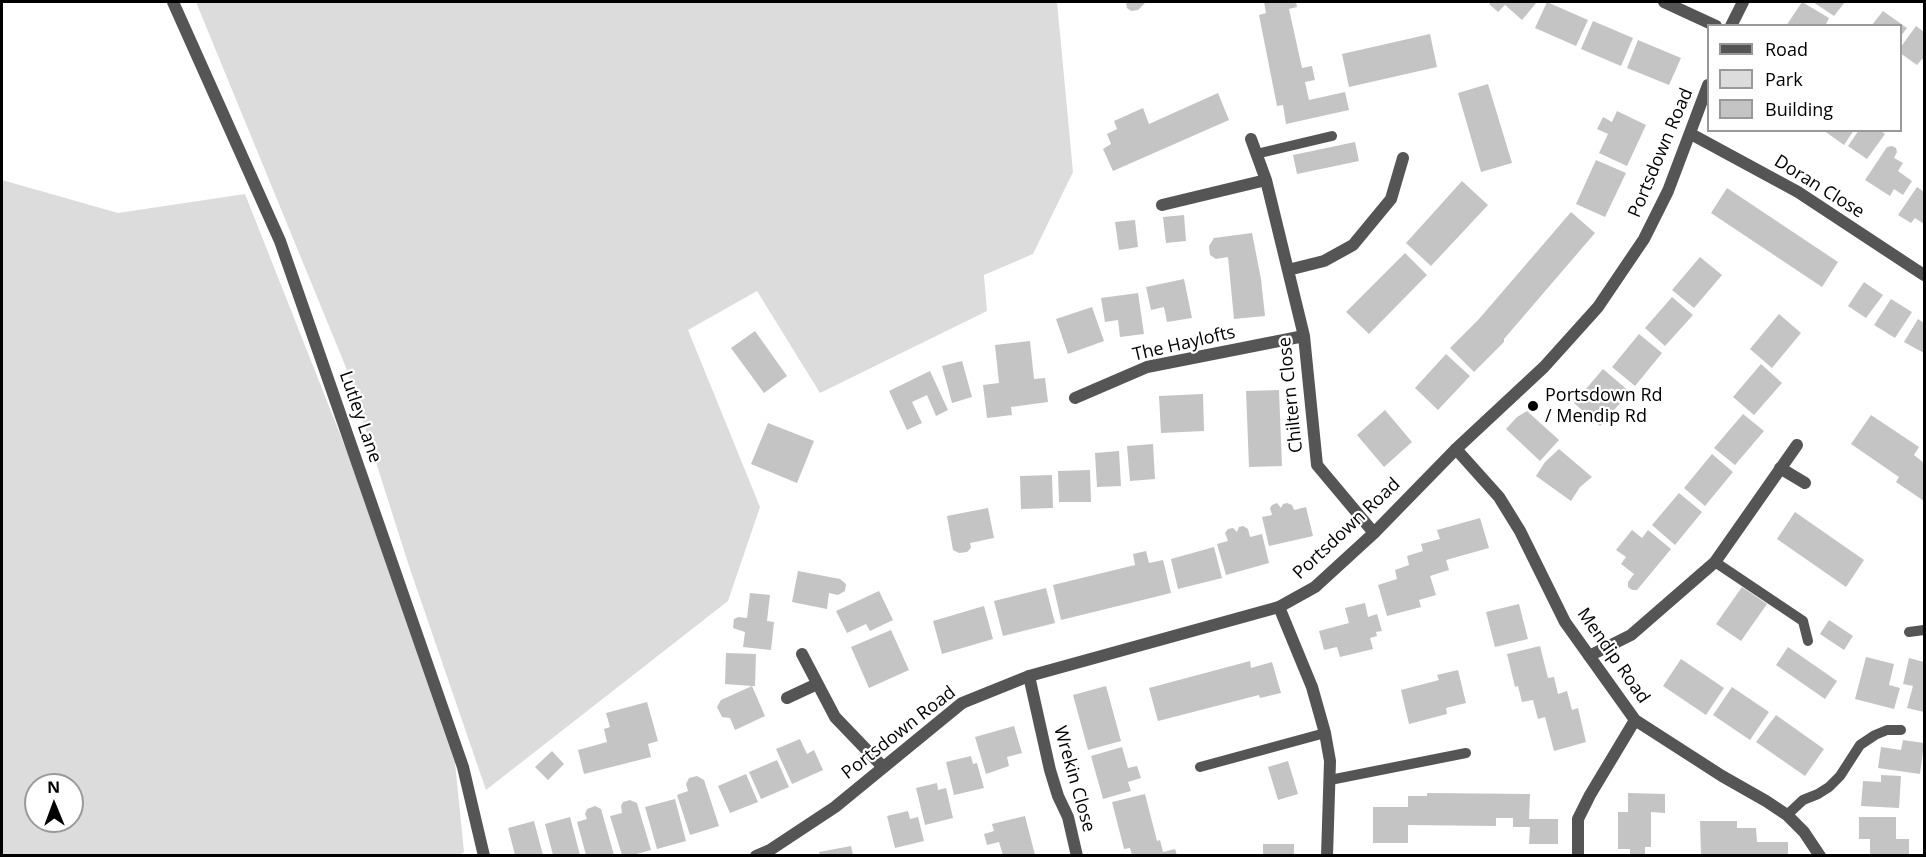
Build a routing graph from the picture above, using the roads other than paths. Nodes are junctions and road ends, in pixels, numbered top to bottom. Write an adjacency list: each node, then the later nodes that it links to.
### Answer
1 (173, 2): 42 (street, Lutley Lane)
2 (1664, 2): 4 (street)
3 (1743, 2): 5 (street)
4 (1712, 24)
5 (1732, 24)
6 (1707, 88): 7 (street, Portsdown Road)
7 (1691, 134): 15 (street, Doran Close); 19 (street, Portsdown Road)
8 (1332, 136): 10 (lane)
9 (1251, 139): 10 (street, Chiltern Close)
10 (1257, 154): 12 (street, Chiltern Close)
11 (1403, 158): 14 (street)
12 (1266, 180): 13 (street); 14 (street, Chiltern Close)
13 (1162, 205)
14 (1288, 270): 16 (street, Chiltern Close)
15 (1924, 275)
16 (1304, 336): 17 (street, The Haylofts); 22 (street, Chiltern Close)
17 (1075, 398)
18 (1797, 445): 20 (street)
19 (1456, 449): 22 (street, Portsdown Road); 29 (street, Mendip Road)
20 (1780, 468): 21 (street); 23 (street)
21 (1805, 483)
22 (1374, 533): 24 (street, Portsdown Road)
23 (1715, 561): 27 (lane); 29 (street)
24 (1279, 608): 30 (street, Portsdown Road); 35 (street)
25 (1924, 630): 26 (lane)
26 (1909, 632)
27 (1808, 641)
28 (802, 654): 31 (street)
29 (1590, 656): 33 (street, Mendip Road)
30 (1029, 676): 37 (street, Portsdown Road); 44 (street, Wrekin Close)
31 (817, 684): 32 (street); 37 (street)
32 (787, 698)
33 (1635, 720): 40 (street, Mendip Road); 46 (street)
34 (1901, 730): 40 (lane)
35 (1325, 733): 38 (lane); 39 (street)
36 (1466, 753): 39 (lane)
37 (883, 766): 41 (street, Portsdown Road)
38 (1200, 767)
39 (1330, 780): 45 (street)
40 (1787, 815): 47 (street, Mendip Road)
41 (771, 853): 43 (street, Portsdown Road)
42 (484, 855)
43 (756, 855)
44 (1077, 855)
45 (1327, 855)
46 (1578, 855)
47 (1820, 855)

